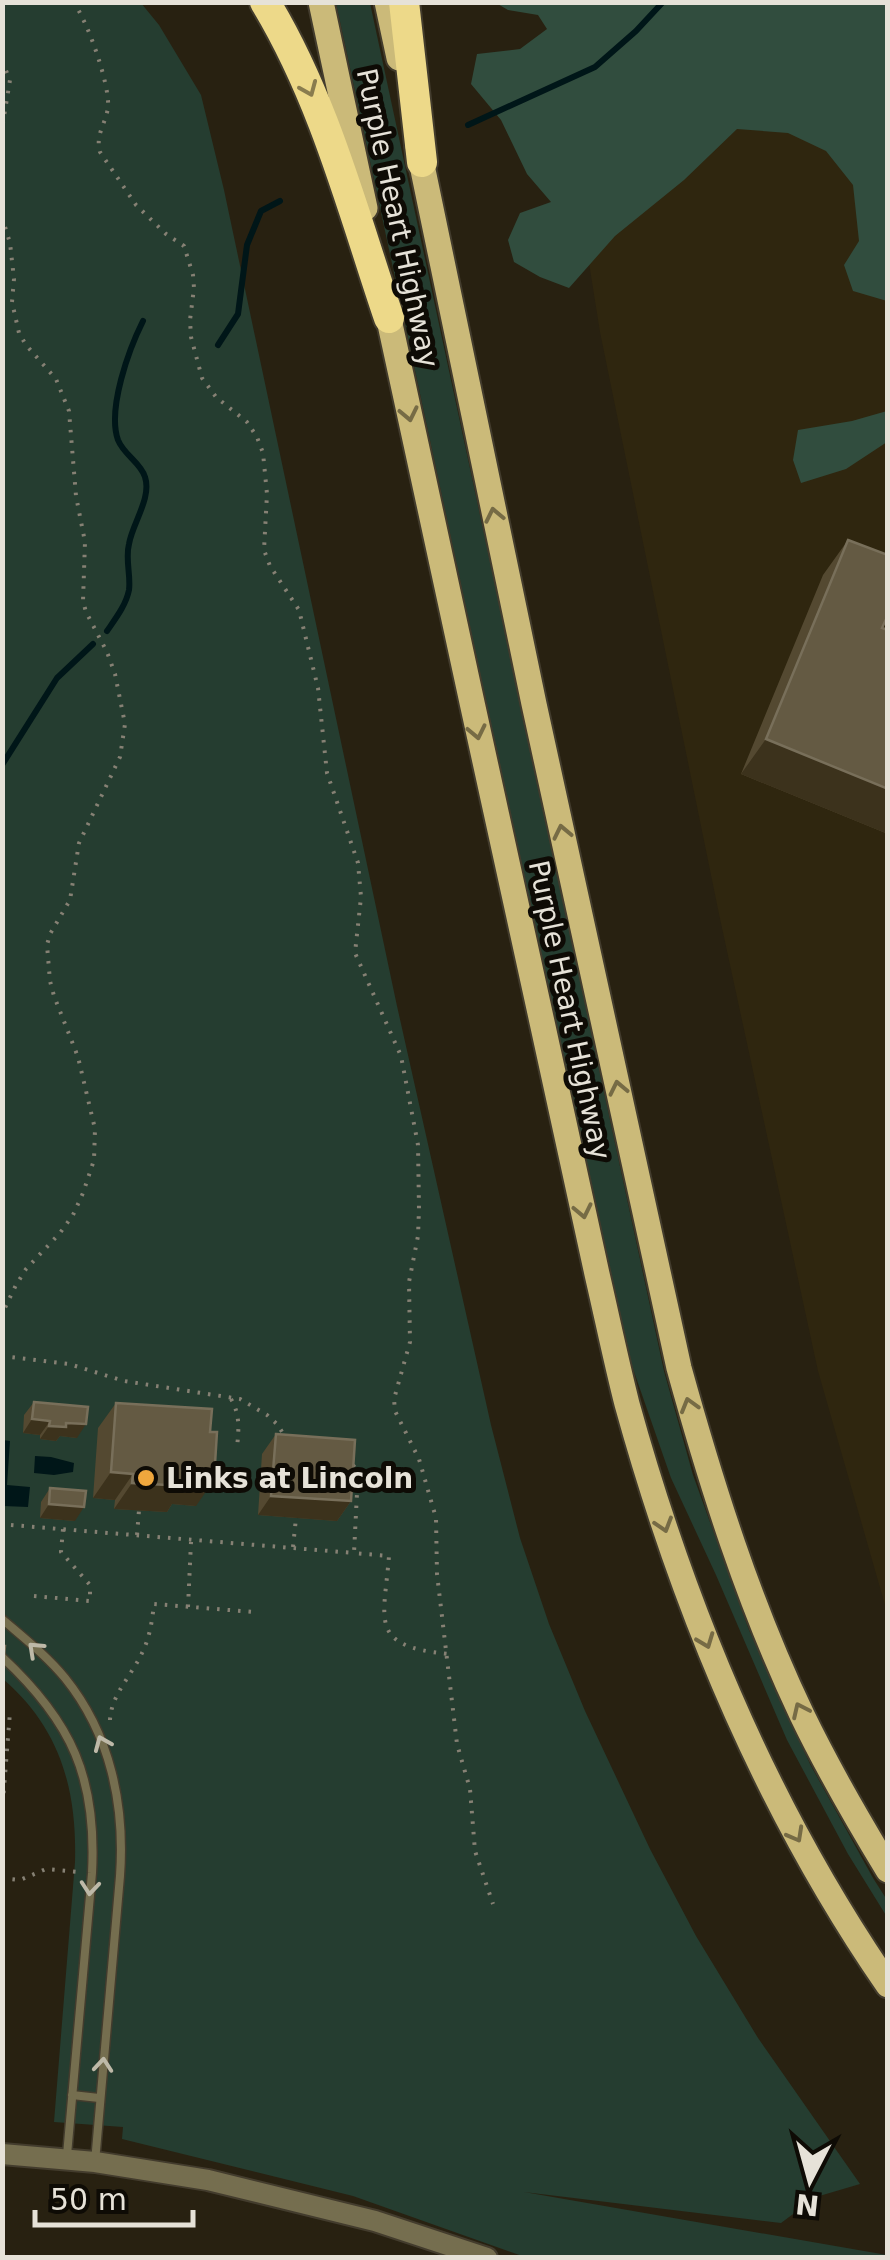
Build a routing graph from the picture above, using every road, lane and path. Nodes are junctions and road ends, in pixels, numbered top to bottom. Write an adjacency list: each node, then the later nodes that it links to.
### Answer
1 (73, 2): 29 (path)
2 (265, 2): 10 (highway, one-way to 10)
3 (321, 2): 10 (main road, Purple Heart Highway)
4 (387, 2): 8 (main road, Purple Heart Highway)
5 (404, 2): 8 (highway)
6 (2, 61): 7 (path)
7 (2, 129)
8 (422, 162): 34 (main road, Purple Heart Highway, one-way to 8)
9 (2, 217): 11 (path)
10 (389, 318): 38 (main road, Purple Heart Highway, one-way to 38)
11 (2, 1314)
12 (2, 1356): 13 (path)
13 (230, 1398): 14 (path); 15 (path)
14 (286, 1438)
15 (237, 1447)
16 (347, 1458): 24 (path)
17 (139, 1510): 21 (path)
18 (296, 1518): 23 (path)
19 (11, 1525): 20 (path)
20 (63, 1529): 21 (path); 25 (path)
21 (137, 1535): 22 (path)
22 (191, 1540): 23 (path); 26 (path)
23 (294, 1547): 24 (path)
24 (354, 1553): 29 (path)
25 (34, 1596)
26 (188, 1607): 27 (path); 32 (path)
27 (254, 1612)
28 (2, 1619): 40 (lane, one-way to 28)
29 (448, 1654): 37 (path)
30 (2, 1657): 35 (lane)
31 (10, 1712): 33 (path)
32 (110, 1721)
33 (2, 1814)
34 (888, 1870)
35 (92, 1874): 36 (path); 39 (lane, one-way to 39)
36 (2, 1878)
37 (493, 1904)
38 (888, 1985)
39 (72, 2095): 40 (lane); 42 (lane)
40 (100, 2098): 43 (lane)
41 (2, 2154): 42 (street)
42 (67, 2160): 43 (street)
43 (95, 2162): 44 (street)
44 (486, 2258)

